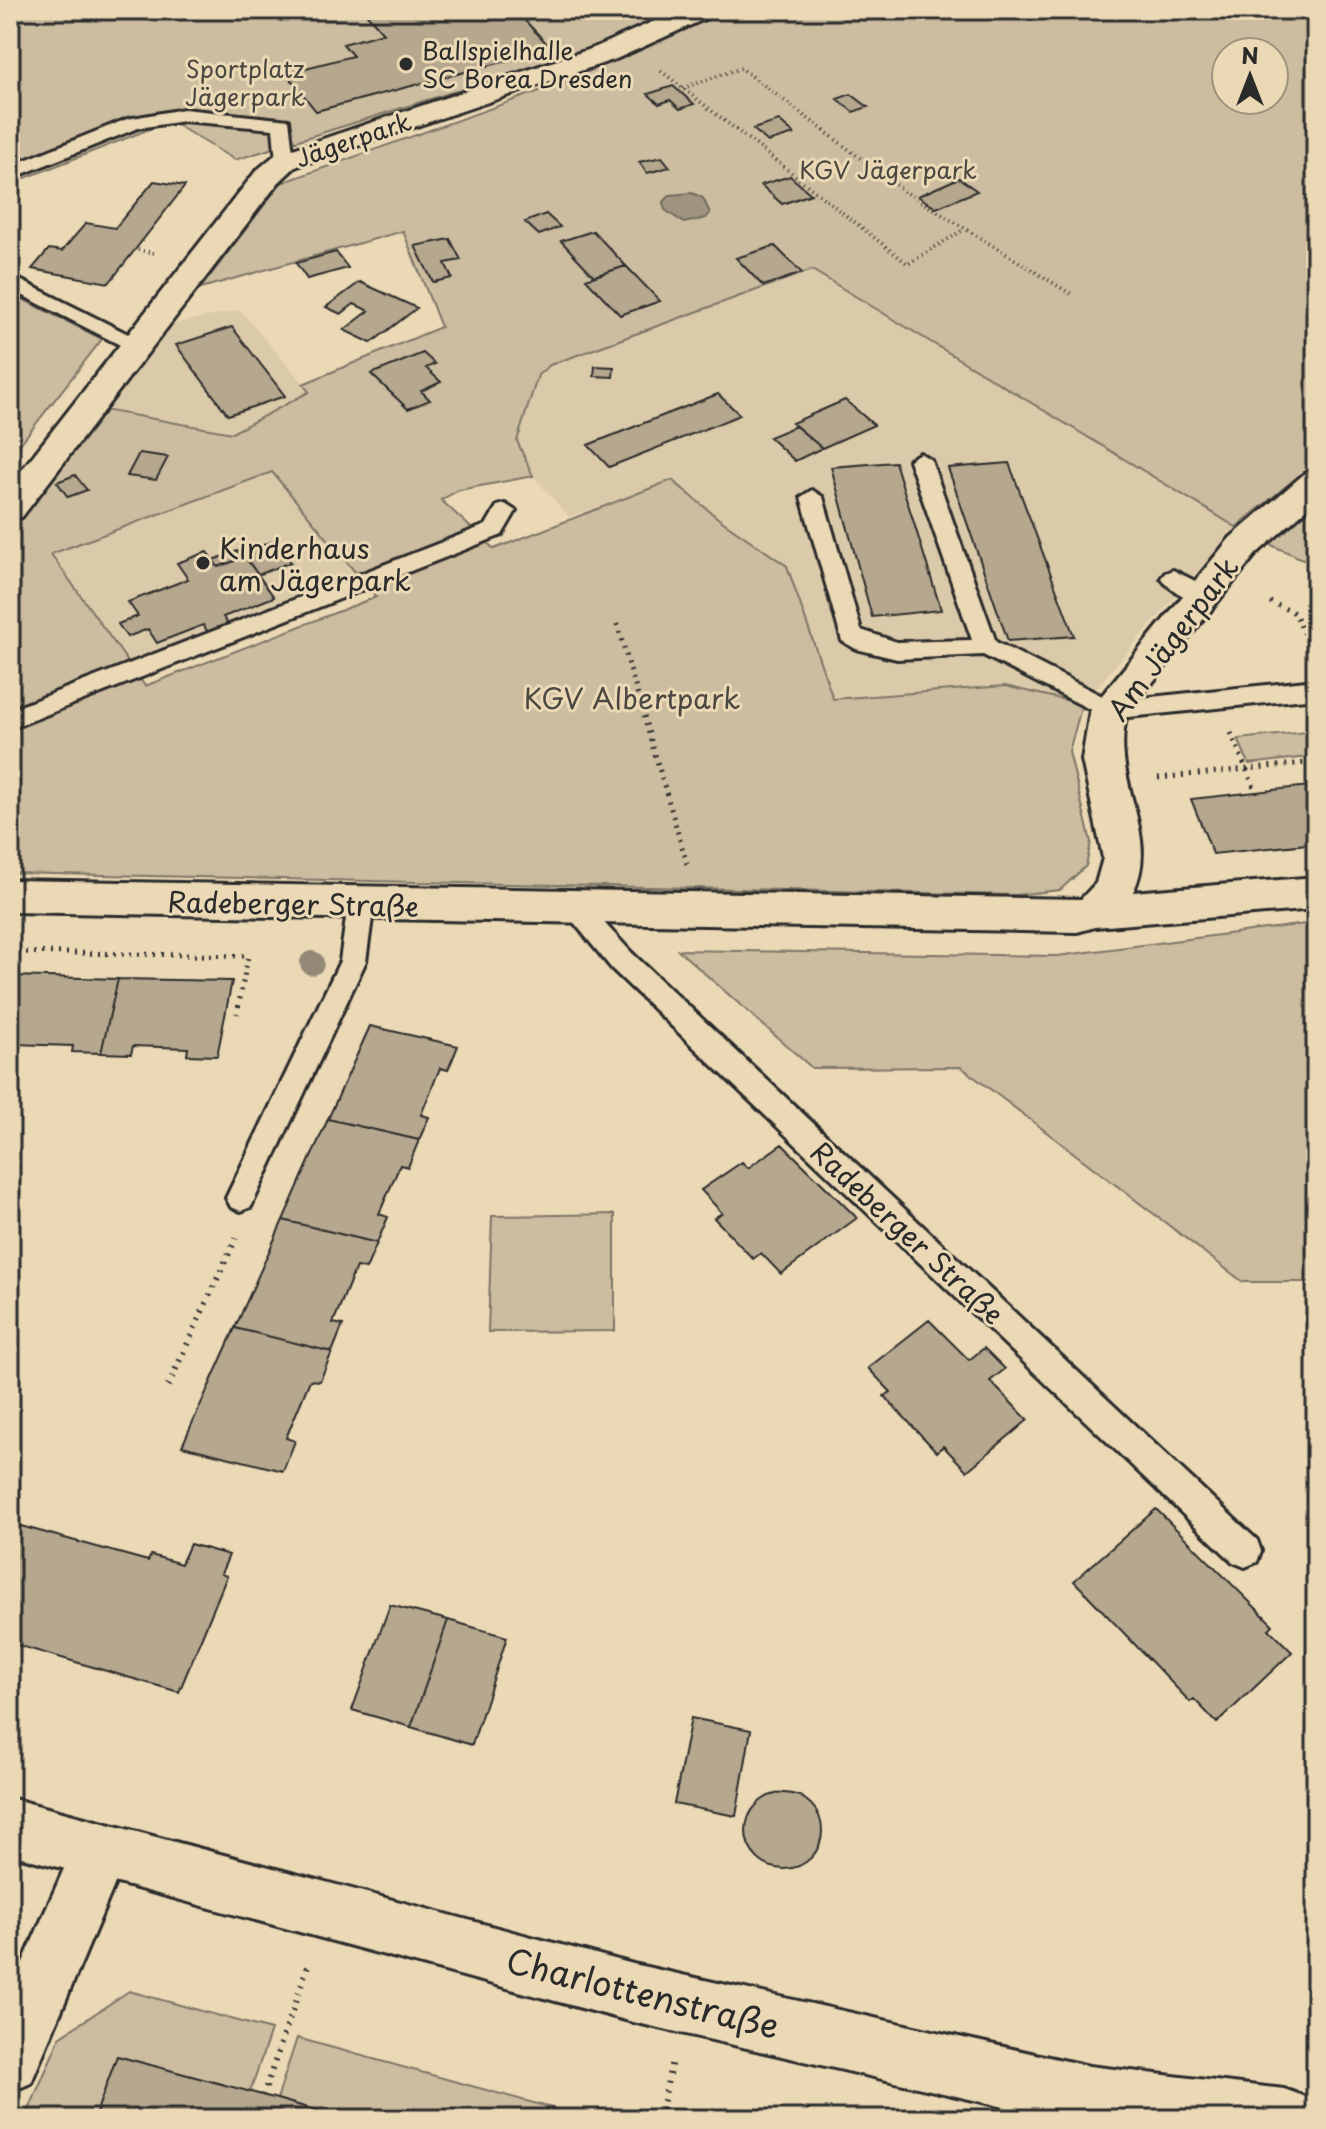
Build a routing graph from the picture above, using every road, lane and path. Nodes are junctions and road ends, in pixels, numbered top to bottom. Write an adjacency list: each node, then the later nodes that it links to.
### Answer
1 (701, 10): 2 (street, Jägerpark)
2 (626, 44): 3 (path); 4 (street, Jägerpark)
3 (683, 88): 6 (path); 6 (path)
4 (285, 161): 5 (lane); 9 (street, Jägerpark)
5 (10, 173)
6 (963, 230): 8 (path)
7 (10, 281): 9 (lane)
8 (1071, 294)
9 (137, 346): 13 (street, Jägerpark)
10 (920, 460): 17 (lane)
11 (1316, 482): 20 (street, Am Jägerpark)
12 (812, 497): 17 (lane)
13 (10, 509)
14 (505, 511): 21 (lane)
15 (1270, 602): 18 (path)
16 (617, 624): 31 (path)
17 (986, 647): 20 (lane)
18 (1316, 660)
19 (1316, 689): 20 (lane)
20 (1109, 710): 32 (street, Am Jägerpark)
21 (10, 720)
22 (1232, 736): 24 (path)
23 (1316, 762): 24 (path)
24 (1247, 769): 25 (path); 26 (path)
25 (1155, 778)
26 (1256, 792)
27 (1316, 893): 32 (street, Radeberger Straße)
28 (10, 896): 29 (street, Radeberger Straße)
29 (361, 904): 30 (street, Radeberger Straße); 35 (lane)
30 (576, 909): 31 (street, Radeberger Straße); 37 (lane, Radeberger Straße)
31 (700, 911): 32 (street, Radeberger Straße)
32 (1095, 911)
33 (10, 952): 34 (path)
34 (237, 1014)
35 (241, 1198): 36 (path)
36 (168, 1386)
37 (1245, 1551)
38 (10, 1826): 39 (street, Charlottenstraße)
39 (100, 1852): 40 (street, Charlottenstraße); 41 (street)
40 (326, 1911): 42 (path); 43 (street, Charlottenstraße)
41 (10, 2062)
42 (263, 2096)
43 (1086, 2108): 44 (street, Charlottenstraße)
44 (1284, 2119)

